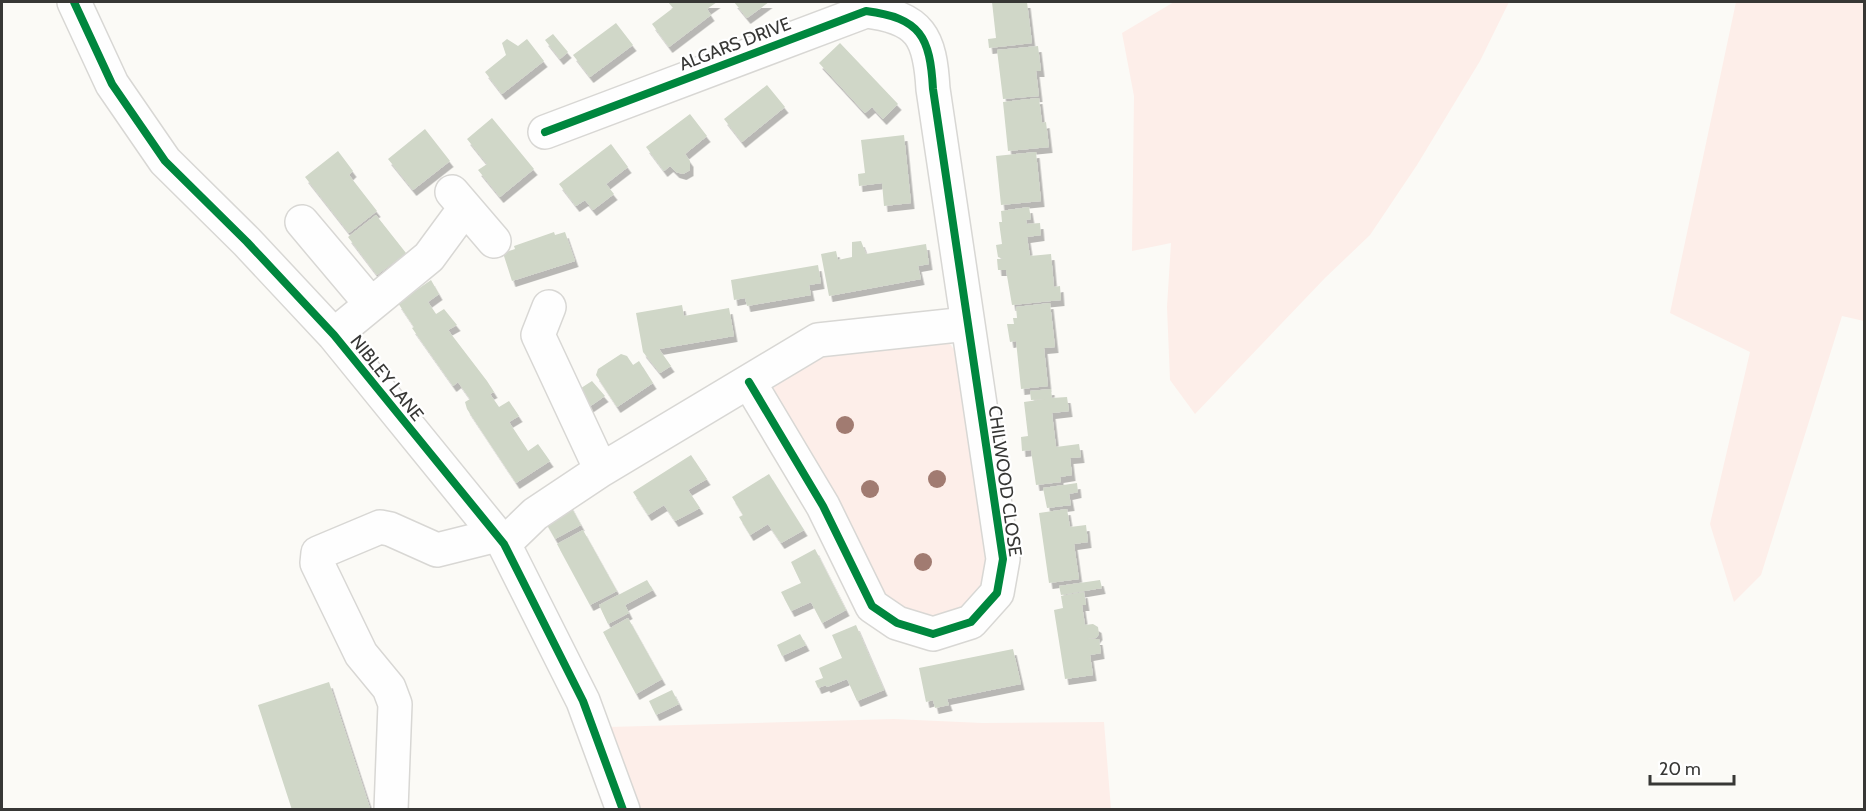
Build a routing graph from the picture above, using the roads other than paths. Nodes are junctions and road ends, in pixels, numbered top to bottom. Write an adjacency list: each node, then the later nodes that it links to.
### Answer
1 (74, 2): 9 (street, NIBLEY LANE)
2 (558, 118): 3 (street, ALGARS DRIVE)
3 (938, 118): 8 (street, CHILWOOD CLOSE)
4 (302, 222): 6 (street)
5 (494, 241): 6 (street, NIBLEY LANE)
6 (375, 301): 9 (street, NIBLEY LANE)
7 (549, 307): 11 (street)
8 (967, 324): 10 (street); 10 (street, CHILWOOD CLOSE)
9 (334, 335): 12 (street, NIBLEY LANE)
10 (749, 382): 11 (street)
11 (601, 470): 12 (street)
12 (501, 539): 13 (street); 14 (street, NIBLEY LANE)
13 (391, 810)
14 (623, 810)

